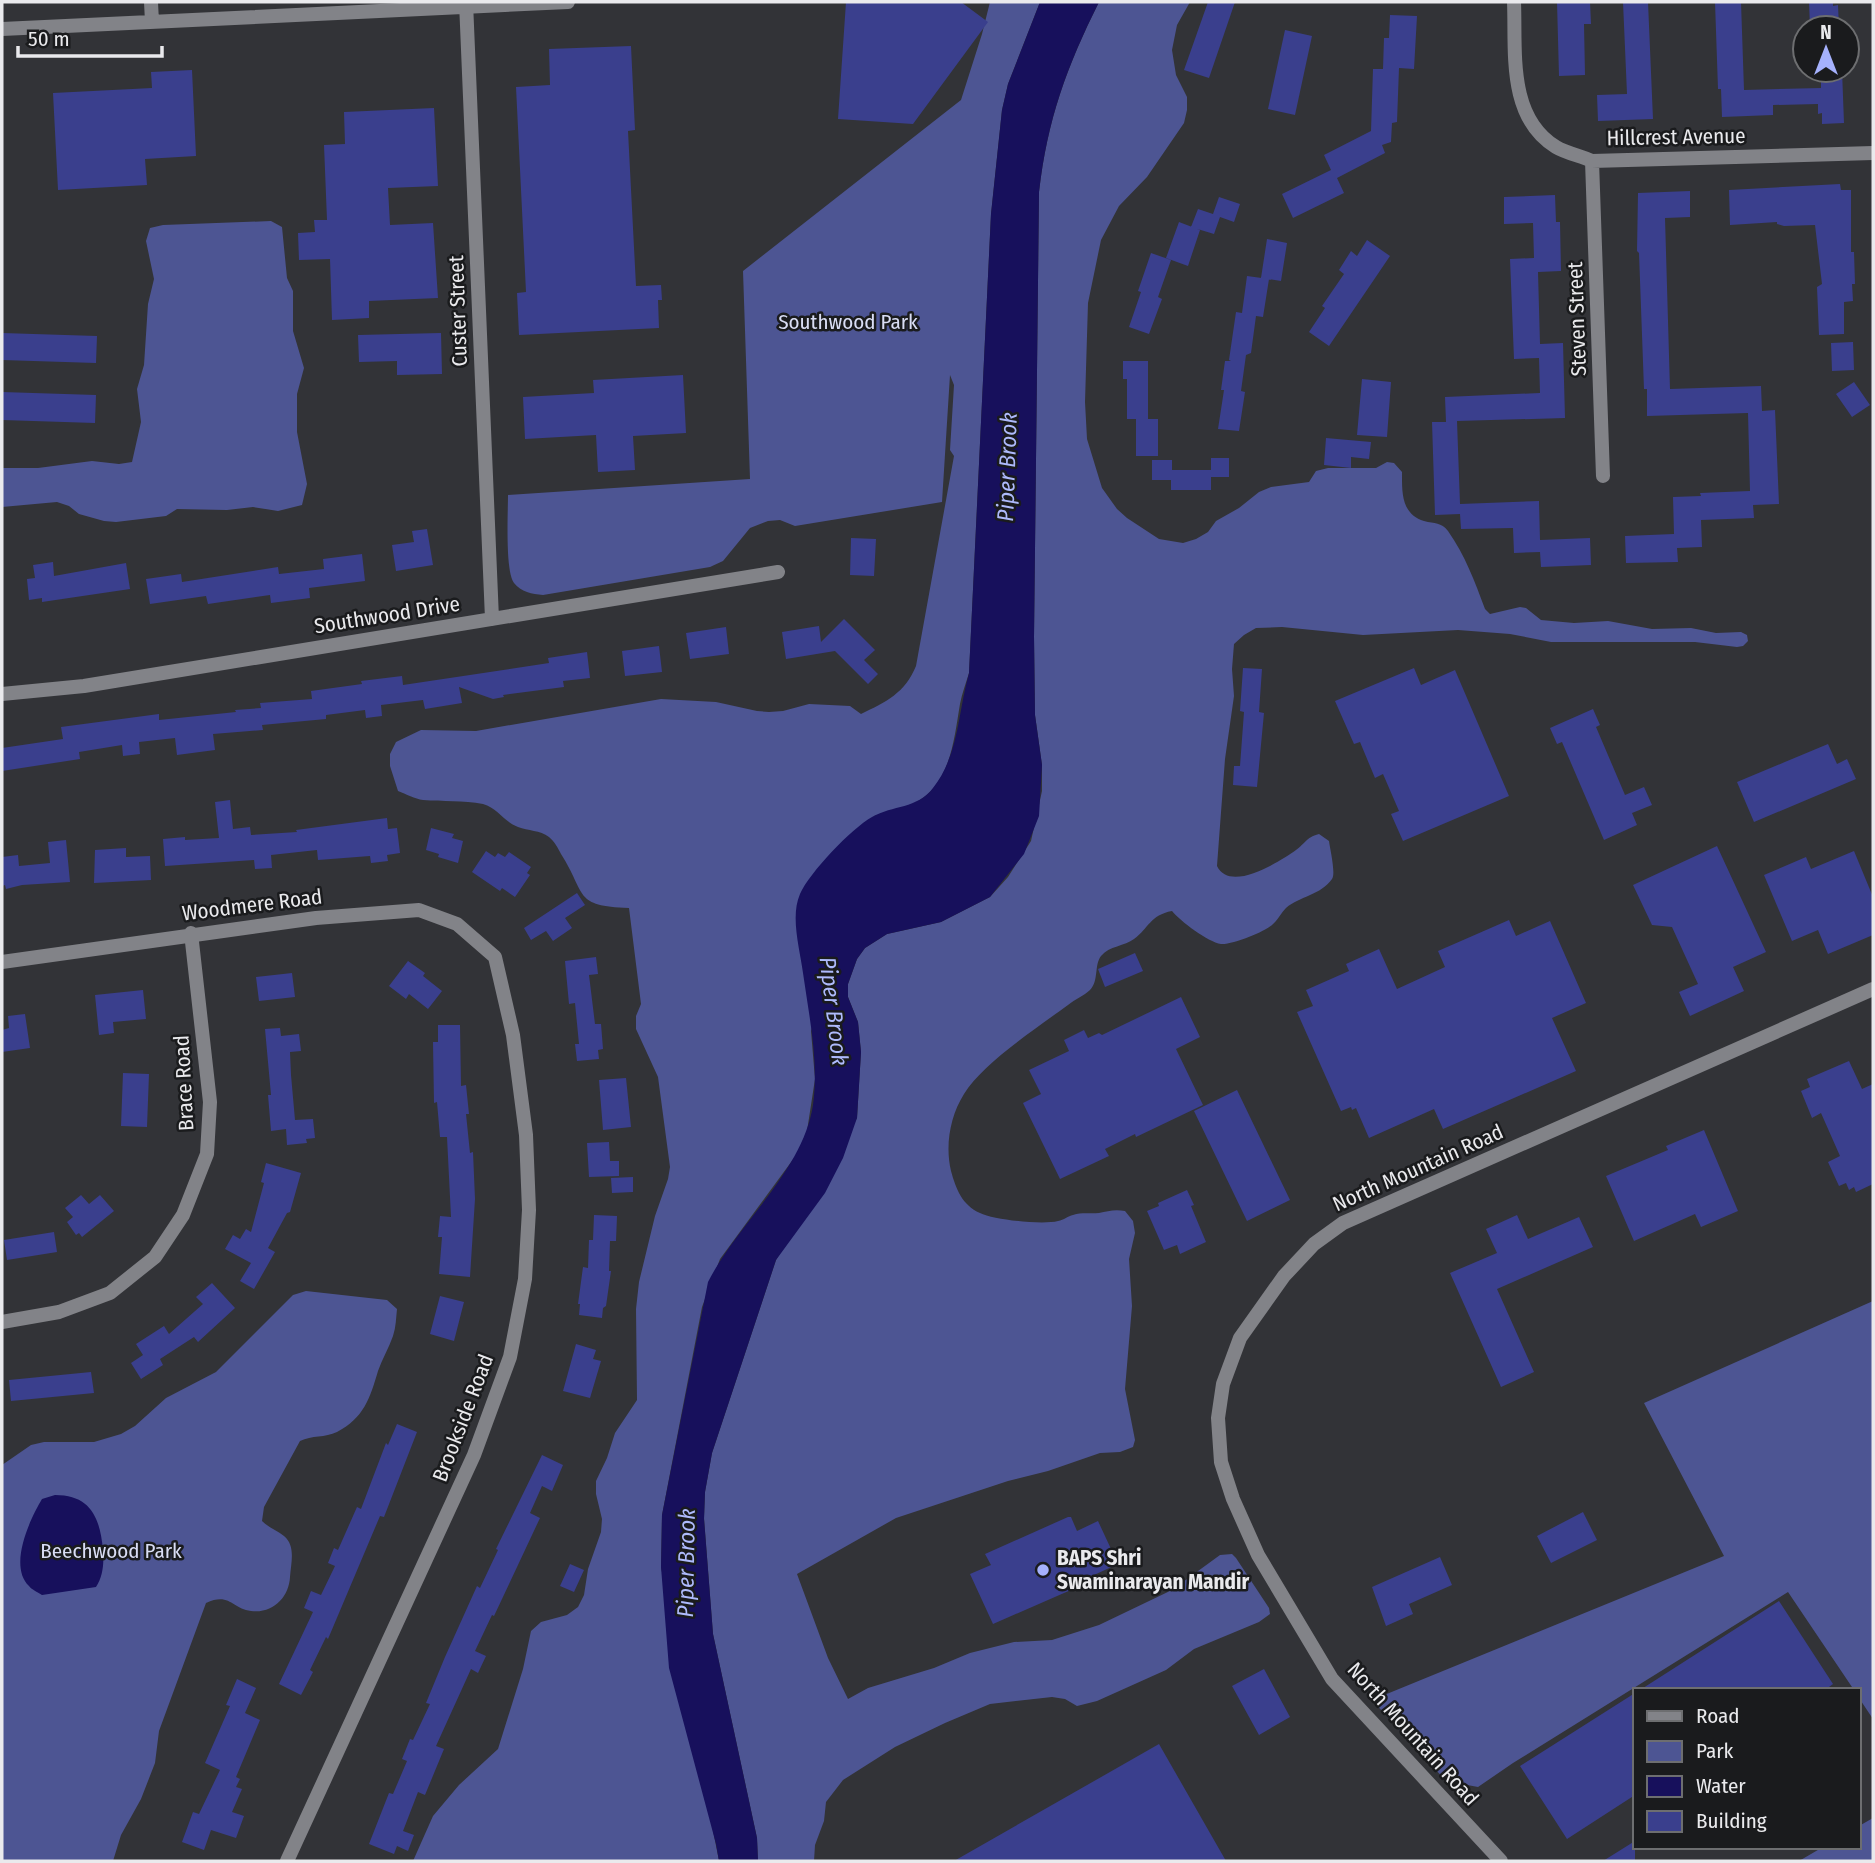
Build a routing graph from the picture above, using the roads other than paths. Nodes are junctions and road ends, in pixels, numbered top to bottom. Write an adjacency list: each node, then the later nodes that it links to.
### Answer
1 (151, 2): 5 (street)
2 (568, 2): 4 (street)
3 (1514, 2): 8 (street, Hillcrest Avenue)
4 (466, 4): 5 (street); 11 (street, Custer Street)
5 (152, 22): 6 (street)
6 (2, 29)
7 (1873, 153): 8 (street, Hillcrest Avenue)
8 (1592, 160): 9 (street, Steven Street)
9 (1603, 476)
10 (778, 572): 11 (street, Southwood Drive)
11 (492, 619): 12 (street, Southwood Drive)
12 (2, 694)
13 (191, 933): 14 (street, Woodmere Road); 15 (street, Woodmere Road); 17 (street, Brace Road)
14 (495, 957): 18 (street, Brookside Road)
15 (2, 962)
16 (1873, 989): 19 (street, North Mountain Road)
17 (2, 1322)
18 (287, 1861)
19 (1501, 1861)

